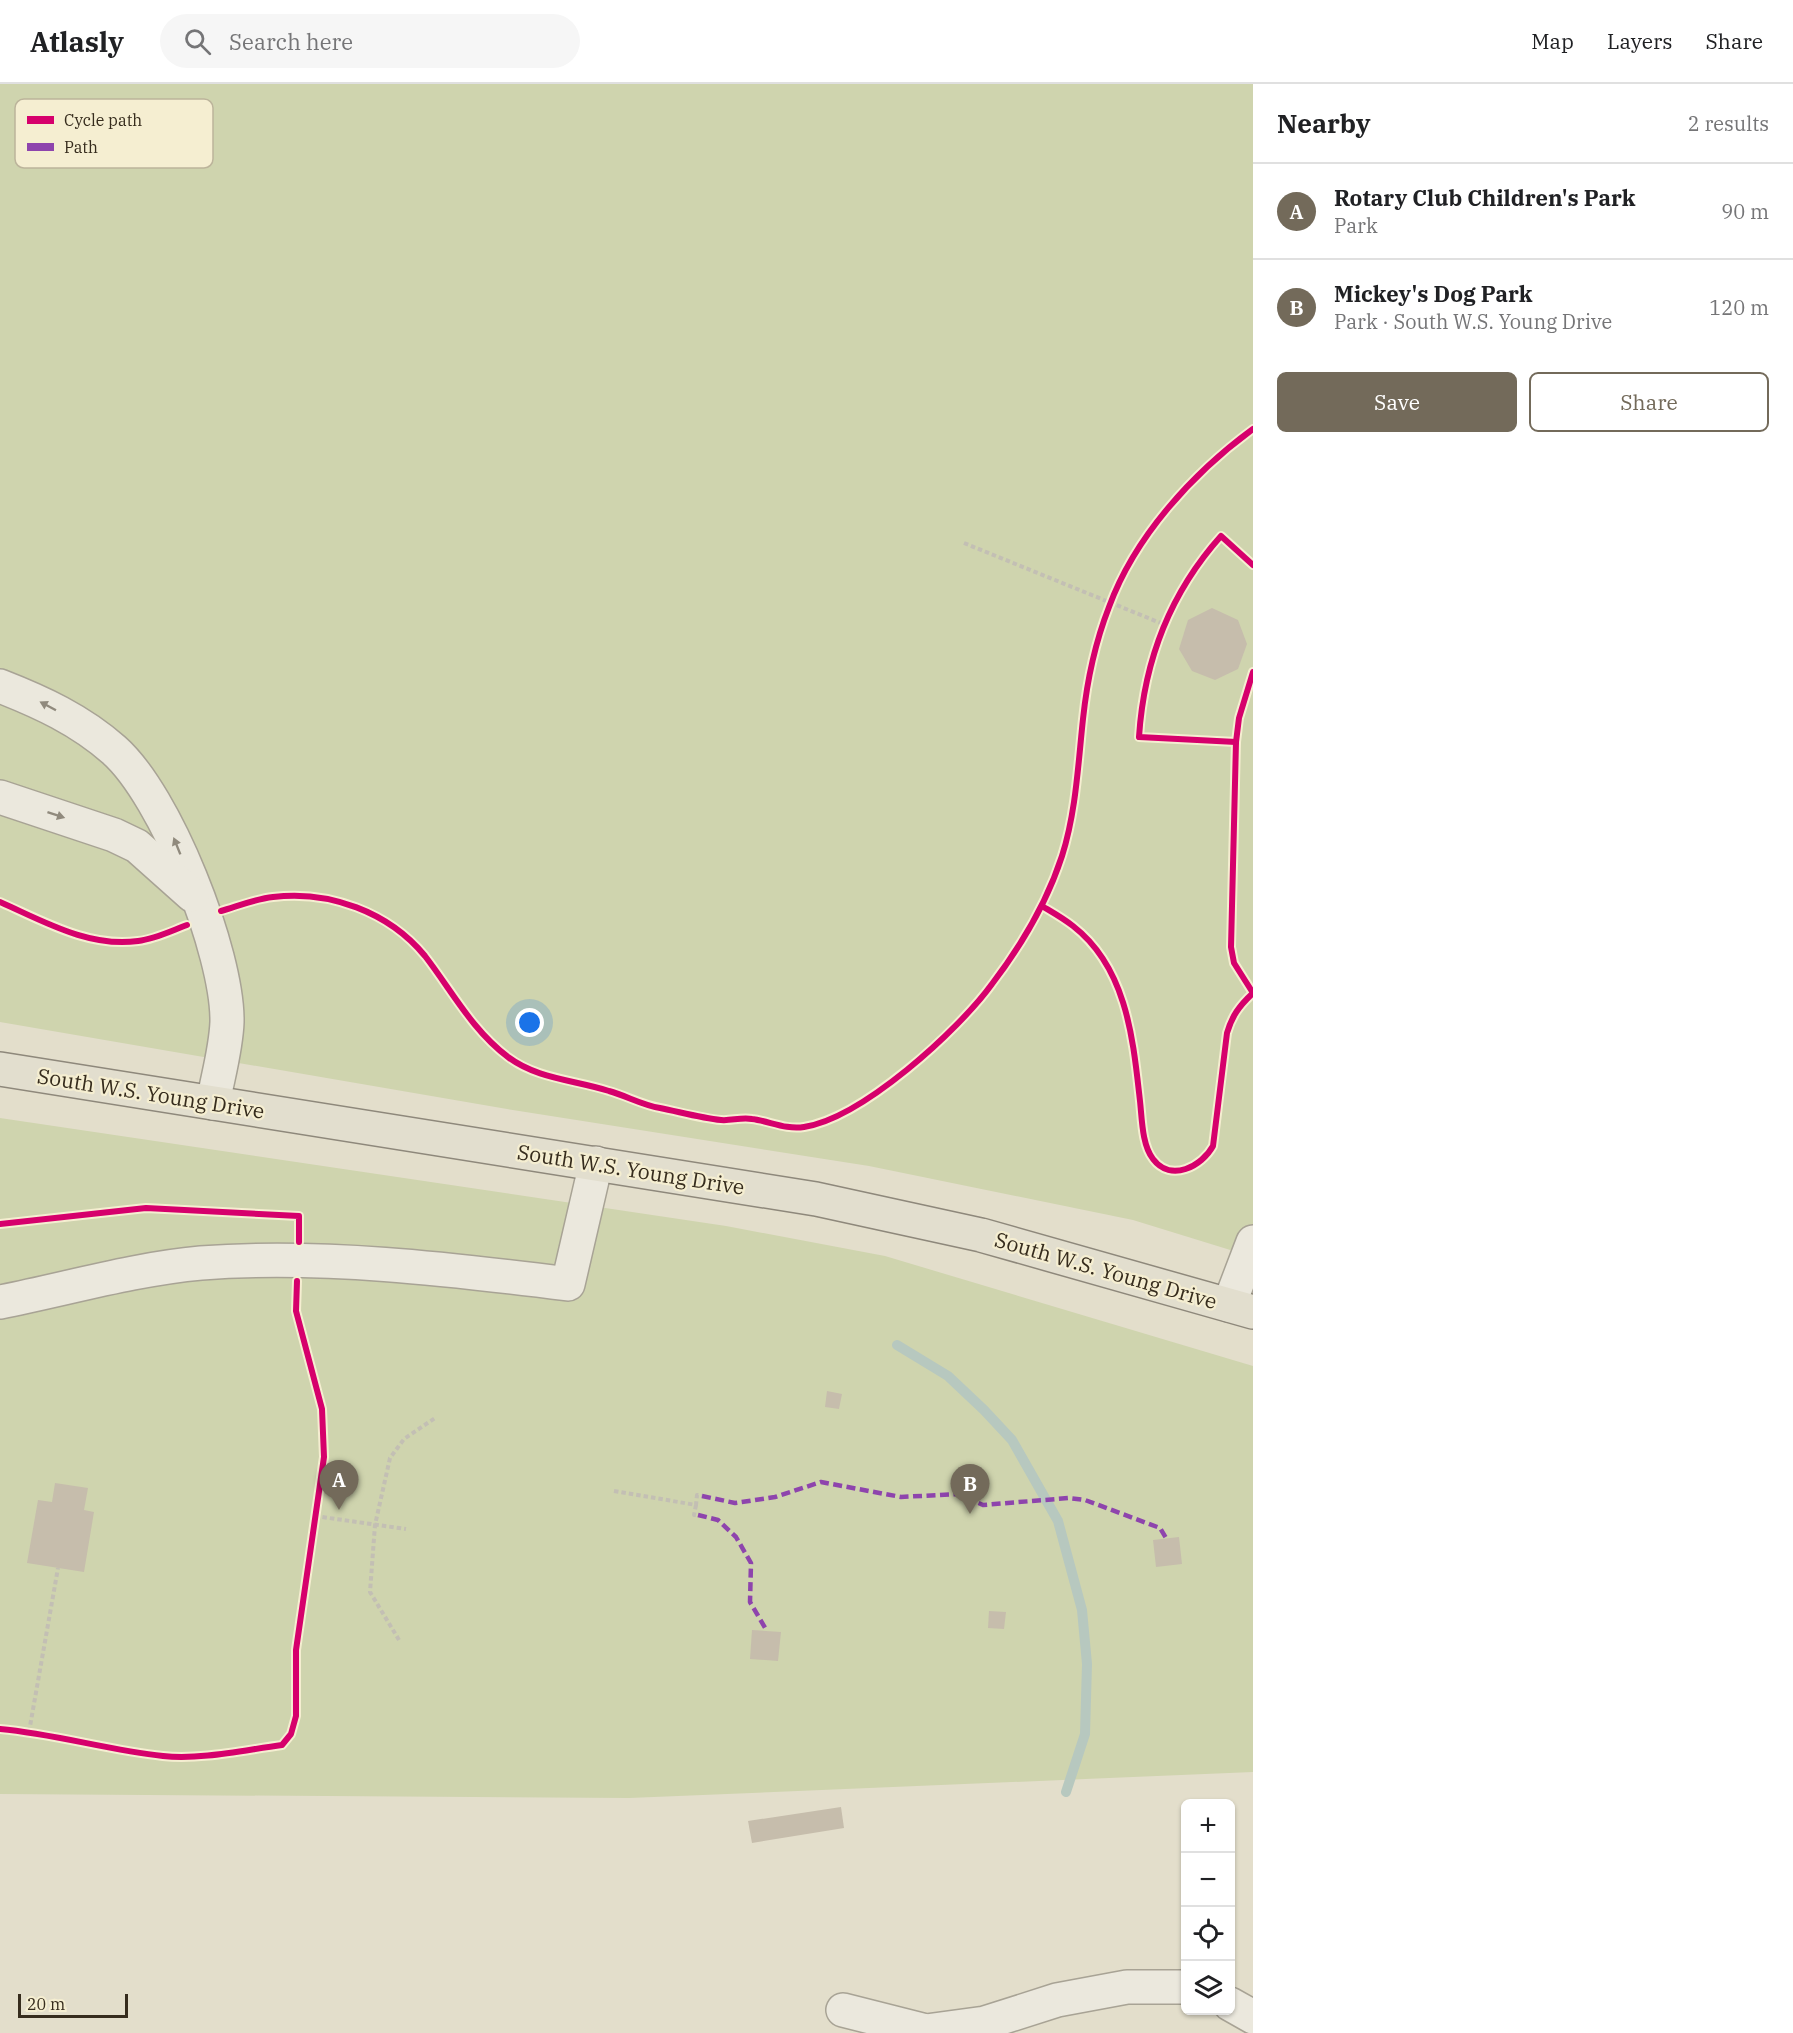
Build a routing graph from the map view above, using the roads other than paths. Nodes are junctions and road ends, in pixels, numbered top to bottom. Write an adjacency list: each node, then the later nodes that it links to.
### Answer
1 (0, 686): 3 (lane, one-way to 1)
2 (0, 797): 3 (lane, one-way to 3)
3 (198, 900): 5 (lane)
4 (0, 1069): 5 (main road, South W.S. Young Drive)
5 (213, 1103): 6 (main road, South W.S. Young Drive)
6 (596, 1163): 8 (lane); 9 (main road, South W.S. Young Drive)
7 (1253, 1242): 9 (lane)
8 (0, 1302)
9 (1241, 1308)
10 (1181, 1987): 12 (lane)
11 (1235, 2007): 13 (lane)
12 (843, 2010)
13 (1253, 2017)

